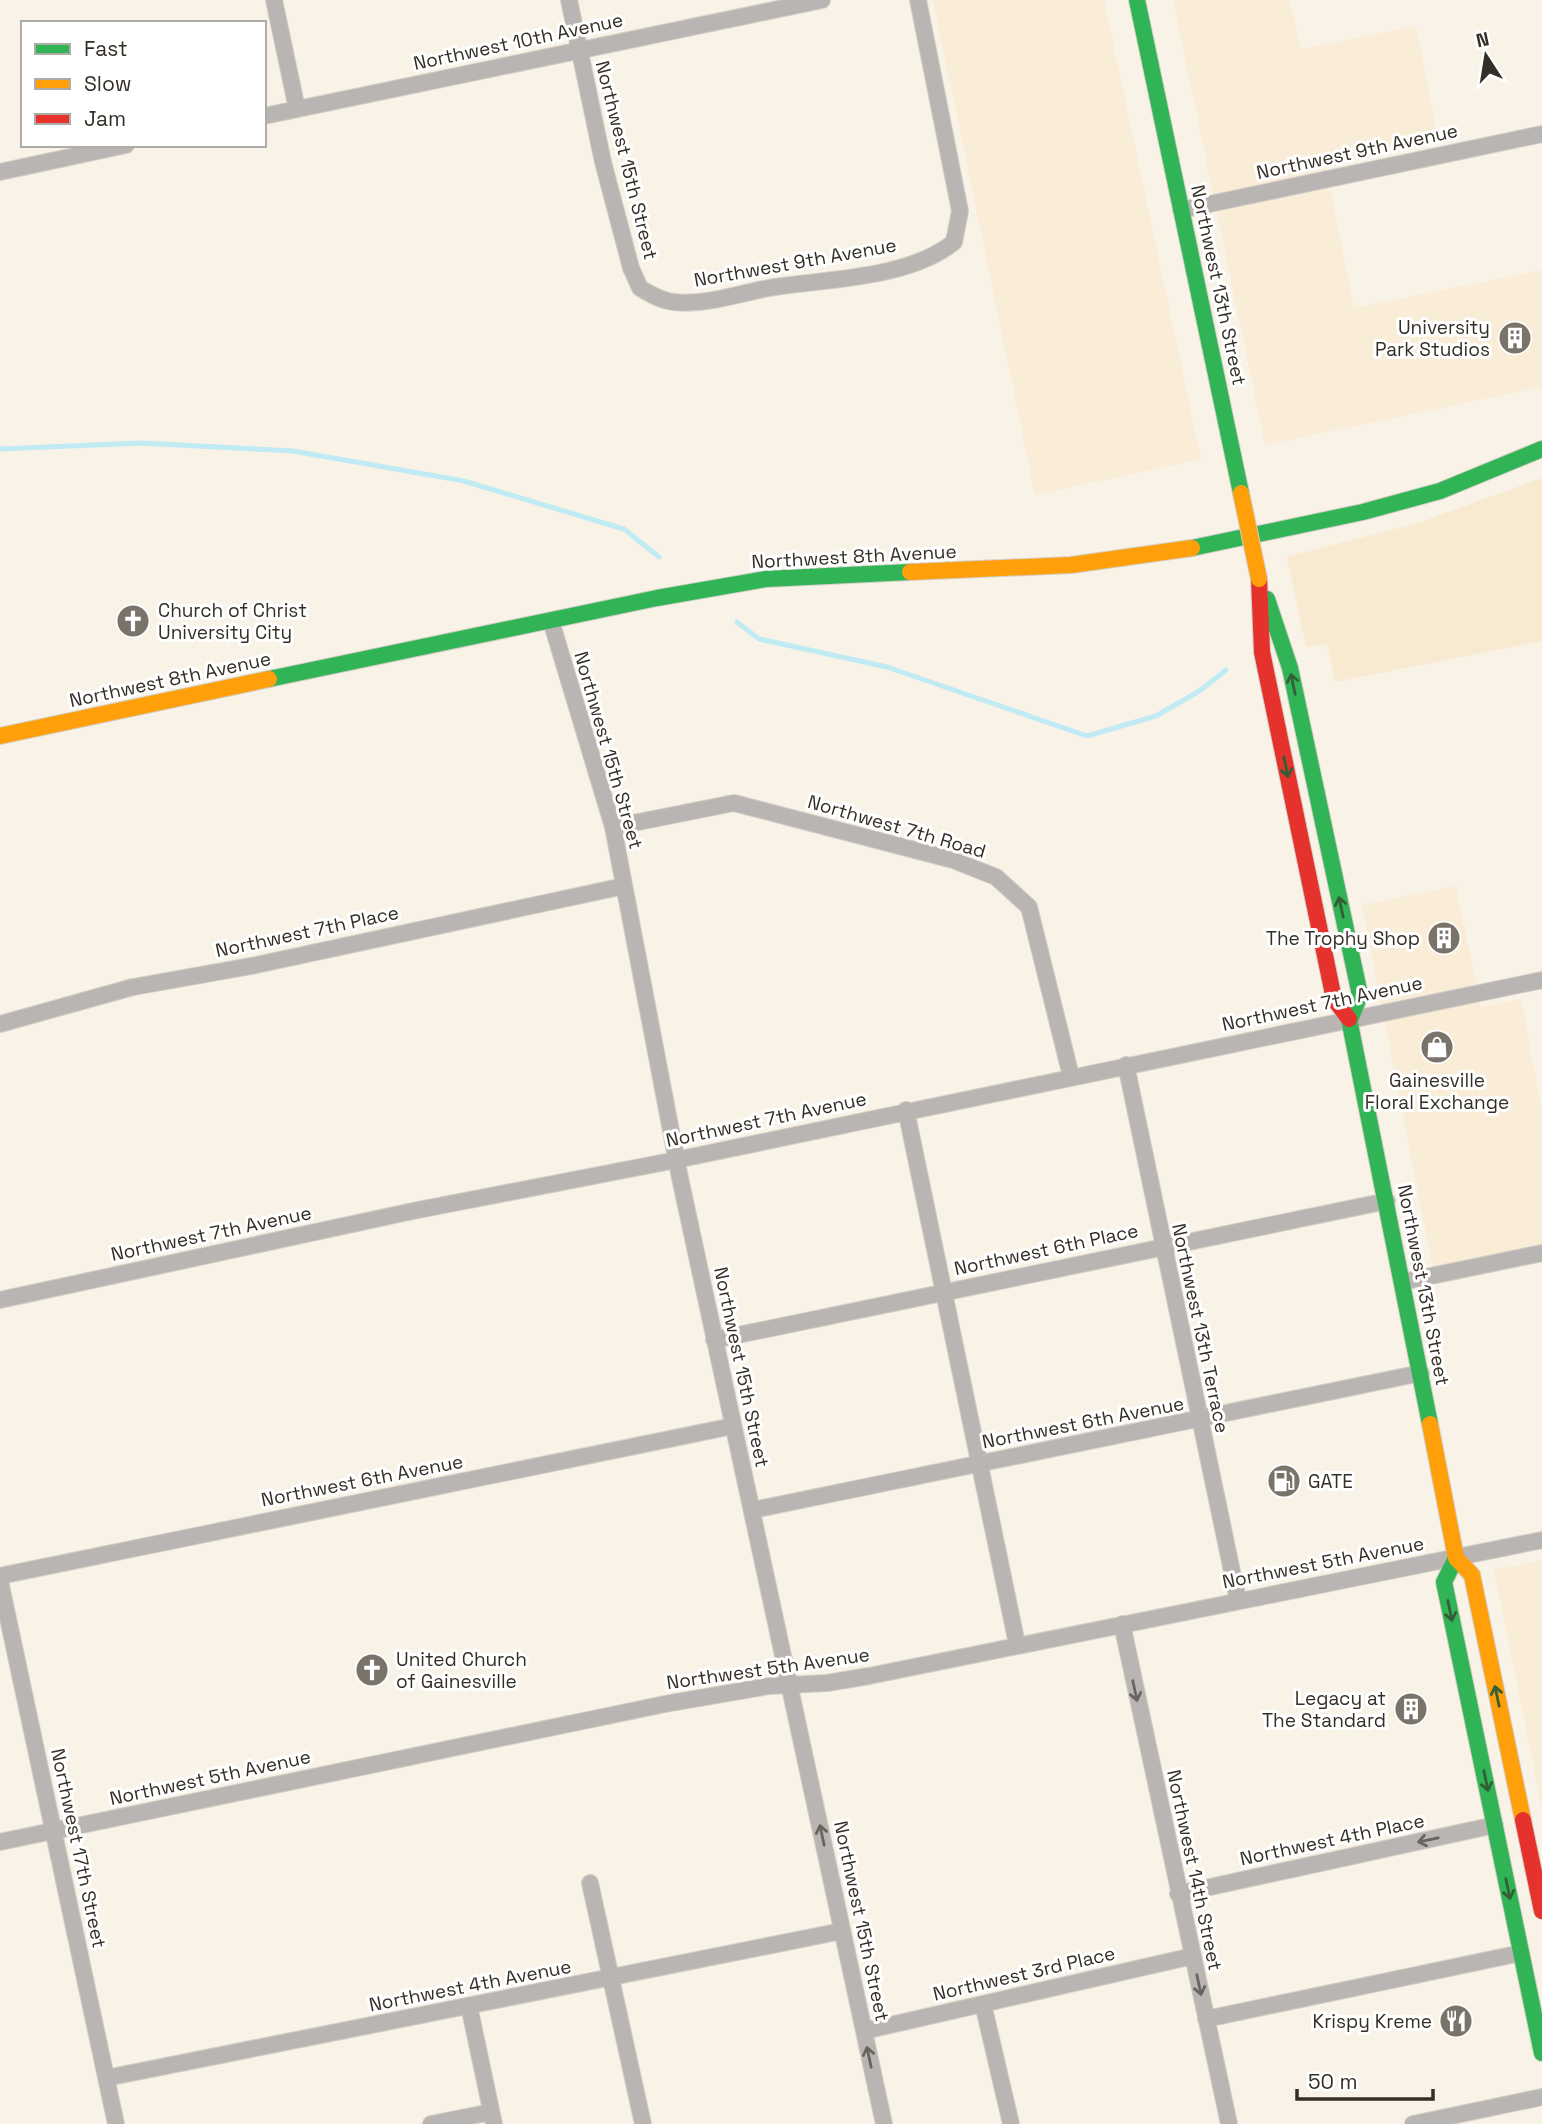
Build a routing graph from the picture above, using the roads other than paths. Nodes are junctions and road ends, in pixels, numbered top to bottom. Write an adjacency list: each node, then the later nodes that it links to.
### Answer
1 (274, 0): 7 (street)
2 (569, 0): 6 (street, Northwest 15th Street)
3 (822, 0): 6 (street, Northwest 10th Avenue)
4 (918, 0): 13 (street, Northwest 9th Avenue)
5 (1137, 0): 12 (main road, Northwest 13th Street)
6 (579, 50): 7 (street, Northwest 10th Avenue); 13 (street, Northwest 15th Street)
7 (297, 108): 8 (street, Northwest 10th Avenue)
8 (266, 116)
9 (1542, 134): 12 (street, Northwest 9th Avenue)
10 (117, 147): 11 (street)
11 (0, 172)
12 (1181, 210): 15 (main road, Northwest 13th Street, bridge)
13 (640, 288)
14 (1542, 449): 16 (main road, Northwest 8th Avenue)
15 (1259, 579): 21 (main road, Northwest 13th Street, one-way to 21); 21 (main road, Northwest 13th Street, one-way to 15)
16 (551, 621): 17 (main road, Northwest 8th Avenue); 18 (street, Northwest 15th Street)
17 (0, 736)
18 (613, 827): 19 (street, Northwest 15th Street); 24 (street, Northwest 7th Road)
19 (624, 886): 22 (street, Northwest 7th Place); 26 (street, Northwest 15th Street)
20 (1542, 980): 21 (street, Northwest 7th Avenue)
21 (1350, 1020): 23 (street, Northwest 7th Avenue); 27 (main road, Northwest 13th Street)
22 (0, 1024)
23 (1126, 1065): 24 (street, Northwest 7th Avenue); 28 (street, Northwest 13th Terrace)
24 (1070, 1076): 25 (street, Northwest 7th Avenue)
25 (906, 1110): 26 (street, Northwest 7th Avenue); 31 (street)
26 (676, 1160): 32 (street, Northwest 7th Avenue); 33 (street, Northwest 15th Street)
27 (1387, 1201): 28 (street, Northwest 6th Place); 30 (main road, Northwest 13th Street)
28 (1162, 1246): 31 (street, Northwest 6th Place); 35 (street, Northwest 13th Terrace)
29 (1542, 1253): 30 (street)
30 (1402, 1282): 34 (main road, Northwest 13th Street)
31 (943, 1292): 33 (street, Northwest 6th Place); 37 (street)
32 (0, 1300)
33 (714, 1340): 36 (street, Northwest 15th Street)
34 (1420, 1373): 35 (street, Northwest 6th Avenue); 40 (main road, Northwest 13th Street)
35 (1199, 1420): 37 (street, Northwest 6th Avenue); 42 (street, Northwest 13th Terrace)
36 (733, 1426): 38 (street, Northwest 15th Street); 41 (street, Northwest 6th Avenue)
37 (979, 1464): 38 (street, Northwest 6th Avenue); 44 (street)
38 (753, 1510): 45 (street, Northwest 15th Street)
39 (1542, 1540): 40 (street, Northwest 5th Avenue)
40 (1456, 1558): 42 (street, Northwest 5th Avenue); 46 (main road, Northwest 13th Street, one-way to 46); 51 (main road, Northwest 13th Street, one-way to 40)
41 (0, 1578): 47 (street, Northwest 17th Street)
42 (1238, 1600): 43 (street, Northwest 5th Avenue)
43 (1122, 1624): 44 (street, Northwest 5th Avenue); 50 (street, Northwest 14th Street, one-way to 50)
44 (1017, 1644): 45 (street, Northwest 5th Avenue)
45 (791, 1685): 47 (street, Northwest 5th Avenue); 52 (street, Northwest 15th Street, one-way to 45)
46 (1495, 1825): 50 (street, Northwest 4th Place, one-way to 50); 53 (main road, Northwest 13th Street, one-way to 53)
47 (54, 1831): 48 (street, Northwest 5th Avenue); 61 (street, Northwest 17th Street)
48 (0, 1842)
49 (590, 1883): 55 (street)
50 (1178, 1894): 54 (street, Northwest 14th Street)
51 (1541, 1903)
52 (842, 1931): 55 (street, Northwest 4th Avenue); 59 (street, Northwest 15th Street)
53 (1521, 1953): 58 (street); 60 (main road, Northwest 13th Street)
54 (1193, 1956): 56 (street, Northwest 3rd Place); 58 (street, Northwest 14th Street, one-way to 58)
55 (611, 1979): 57 (street, Northwest 4th Avenue); 66 (street)
56 (983, 2004): 59 (street, Northwest 3rd Place); 68 (street)
57 (470, 2006): 61 (street, Northwest 4th Avenue); 63 (street)
58 (1206, 2019): 69 (street, Northwest 14th Street)
59 (864, 2031): 67 (street, Northwest 15th Street, one-way to 59)
60 (1542, 2053)
61 (106, 2078): 64 (street, Northwest 17th Street)
62 (1542, 2096): 70 (street)
63 (493, 2118): 65 (street)
64 (116, 2124)
65 (432, 2124)
66 (643, 2124)
67 (884, 2124)
68 (1011, 2124)
69 (1229, 2124)
70 (1413, 2124)

